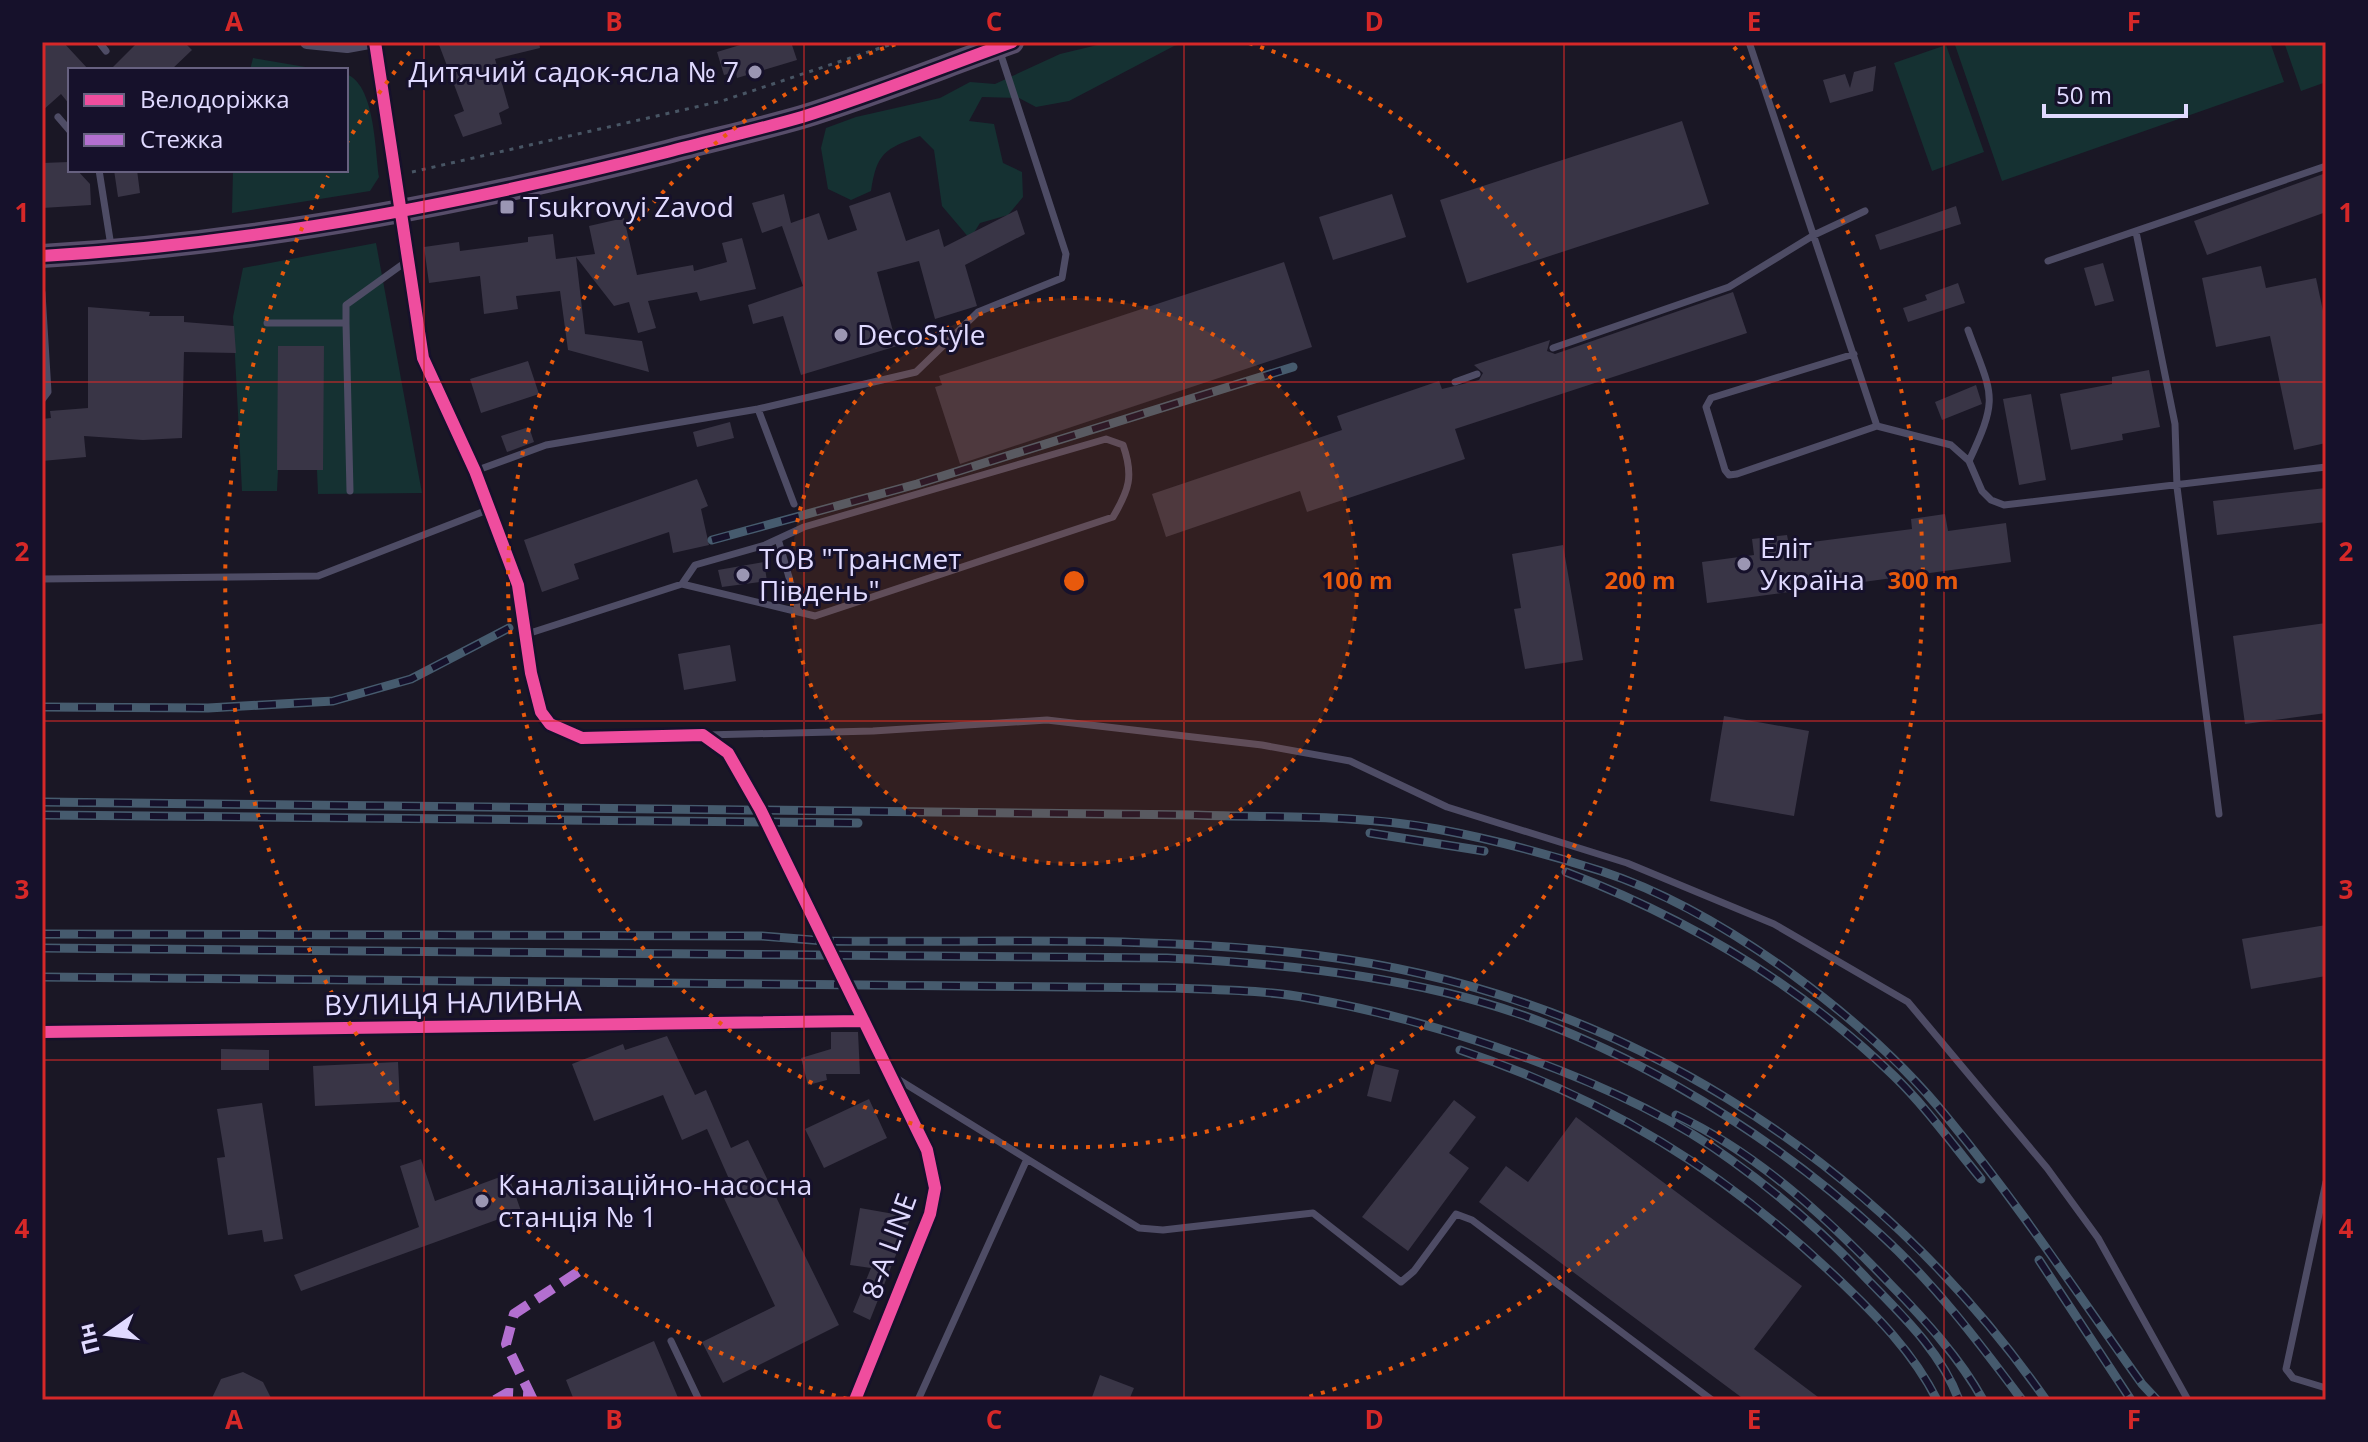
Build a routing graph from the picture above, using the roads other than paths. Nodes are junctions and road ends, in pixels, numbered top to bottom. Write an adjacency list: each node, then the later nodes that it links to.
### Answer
1 (99, 42): 6 (lane)
2 (307, 42): 3 (street)
3 (372, 42): 11 (street)
4 (1749, 42): 14 (lane)
5 (1005, 45): 11 (main road); 28 (lane)
6 (106, 51)
7 (58, 117): 8 (lane)
8 (68, 129)
9 (2326, 166): 13 (lane)
10 (99, 172): 15 (lane)
11 (400, 211): 15 (main road); 17 (street)
12 (1865, 211): 14 (lane)
13 (2136, 232): 18 (lane); 33 (lane)
14 (1814, 235): 23 (lane); 24 (lane)
15 (112, 252): 16 (main road)
16 (42, 256)
17 (407, 261): 21 (lane); 32 (street)
18 (2048, 261)
19 (42, 293): 27 (lane)
20 (267, 323): 21 (lane)
21 (346, 323): 34 (lane)
22 (1968, 330): 30 (lane)
23 (1553, 348)
24 (1854, 354): 29 (lane); 29 (lane)
25 (1477, 374): 26 (lane)
26 (1455, 382)
27 (42, 400)
28 (758, 409): 32 (lane); 35 (lane)
29 (1877, 426): 30 (lane)
30 (1969, 461): 33 (lane)
31 (2326, 467): 33 (lane)
32 (475, 471): 36 (street)
33 (2177, 487): 43 (lane)
34 (350, 491)
35 (794, 504)
36 (490, 509): 38 (lane); 41 (street)
37 (778, 539): 39 (lane); 40 (lane); 40 (lane)
38 (42, 579)
39 (682, 584): 40 (lane); 41 (lane)
40 (799, 612)
41 (527, 634): 42 (street)
42 (703, 735): 44 (street, 8-A LINE); 55 (lane)
43 (2219, 814)
44 (864, 1021): 45 (street, ВУЛИЦЯ НАЛИВНА); 46 (street, 8-A LINE)
45 (42, 1032)
46 (891, 1075): 47 (lane); 52 (street, 8-A LINE)
47 (1027, 1159): 53 (lane); 54 (lane)
48 (2326, 1182): 50 (lane)
49 (671, 1341): 51 (lane)
50 (2326, 1388)
51 (699, 1400)
52 (855, 1400)
53 (918, 1400)
54 (1712, 1400)
55 (2188, 1400)

